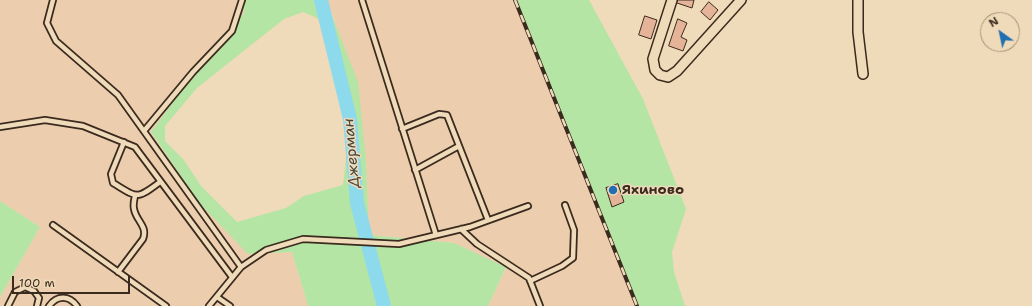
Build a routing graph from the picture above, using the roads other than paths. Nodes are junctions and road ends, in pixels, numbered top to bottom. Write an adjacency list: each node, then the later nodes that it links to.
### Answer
1 (53, 0): 10 (lane)
2 (242, 0): 10 (lane)
3 (362, 0): 9 (lane)
4 (672, 0): 5 (street)
5 (741, 0)
6 (858, 0): 7 (street)
7 (863, 74)
8 (0, 127): 11 (lane)
9 (402, 129): 12 (lane); 13 (lane)
10 (144, 131): 22 (lane)
11 (124, 142): 14 (lane); 15 (lane)
12 (459, 146): 13 (lane); 18 (lane)
13 (415, 170): 21 (lane)
14 (160, 182): 15 (lane); 24 (lane)
15 (135, 196): 23 (lane)
16 (565, 205): 25 (lane)
17 (528, 206): 18 (lane)
18 (488, 220): 20 (lane)
19 (53, 225): 23 (lane)
20 (460, 229): 21 (lane); 25 (lane)
21 (436, 235): 22 (lane)
22 (241, 267): 24 (lane)
23 (118, 272): 31 (lane)
24 (232, 277): 26 (lane)
25 (530, 281): 34 (lane)
26 (217, 296): 32 (lane); 33 (lane)
27 (8, 306): 28 (lane)
28 (37, 306)
29 (49, 306): 30 (lane)
30 (77, 306)
31 (166, 306)
32 (209, 306)
33 (230, 306)
34 (540, 306)

